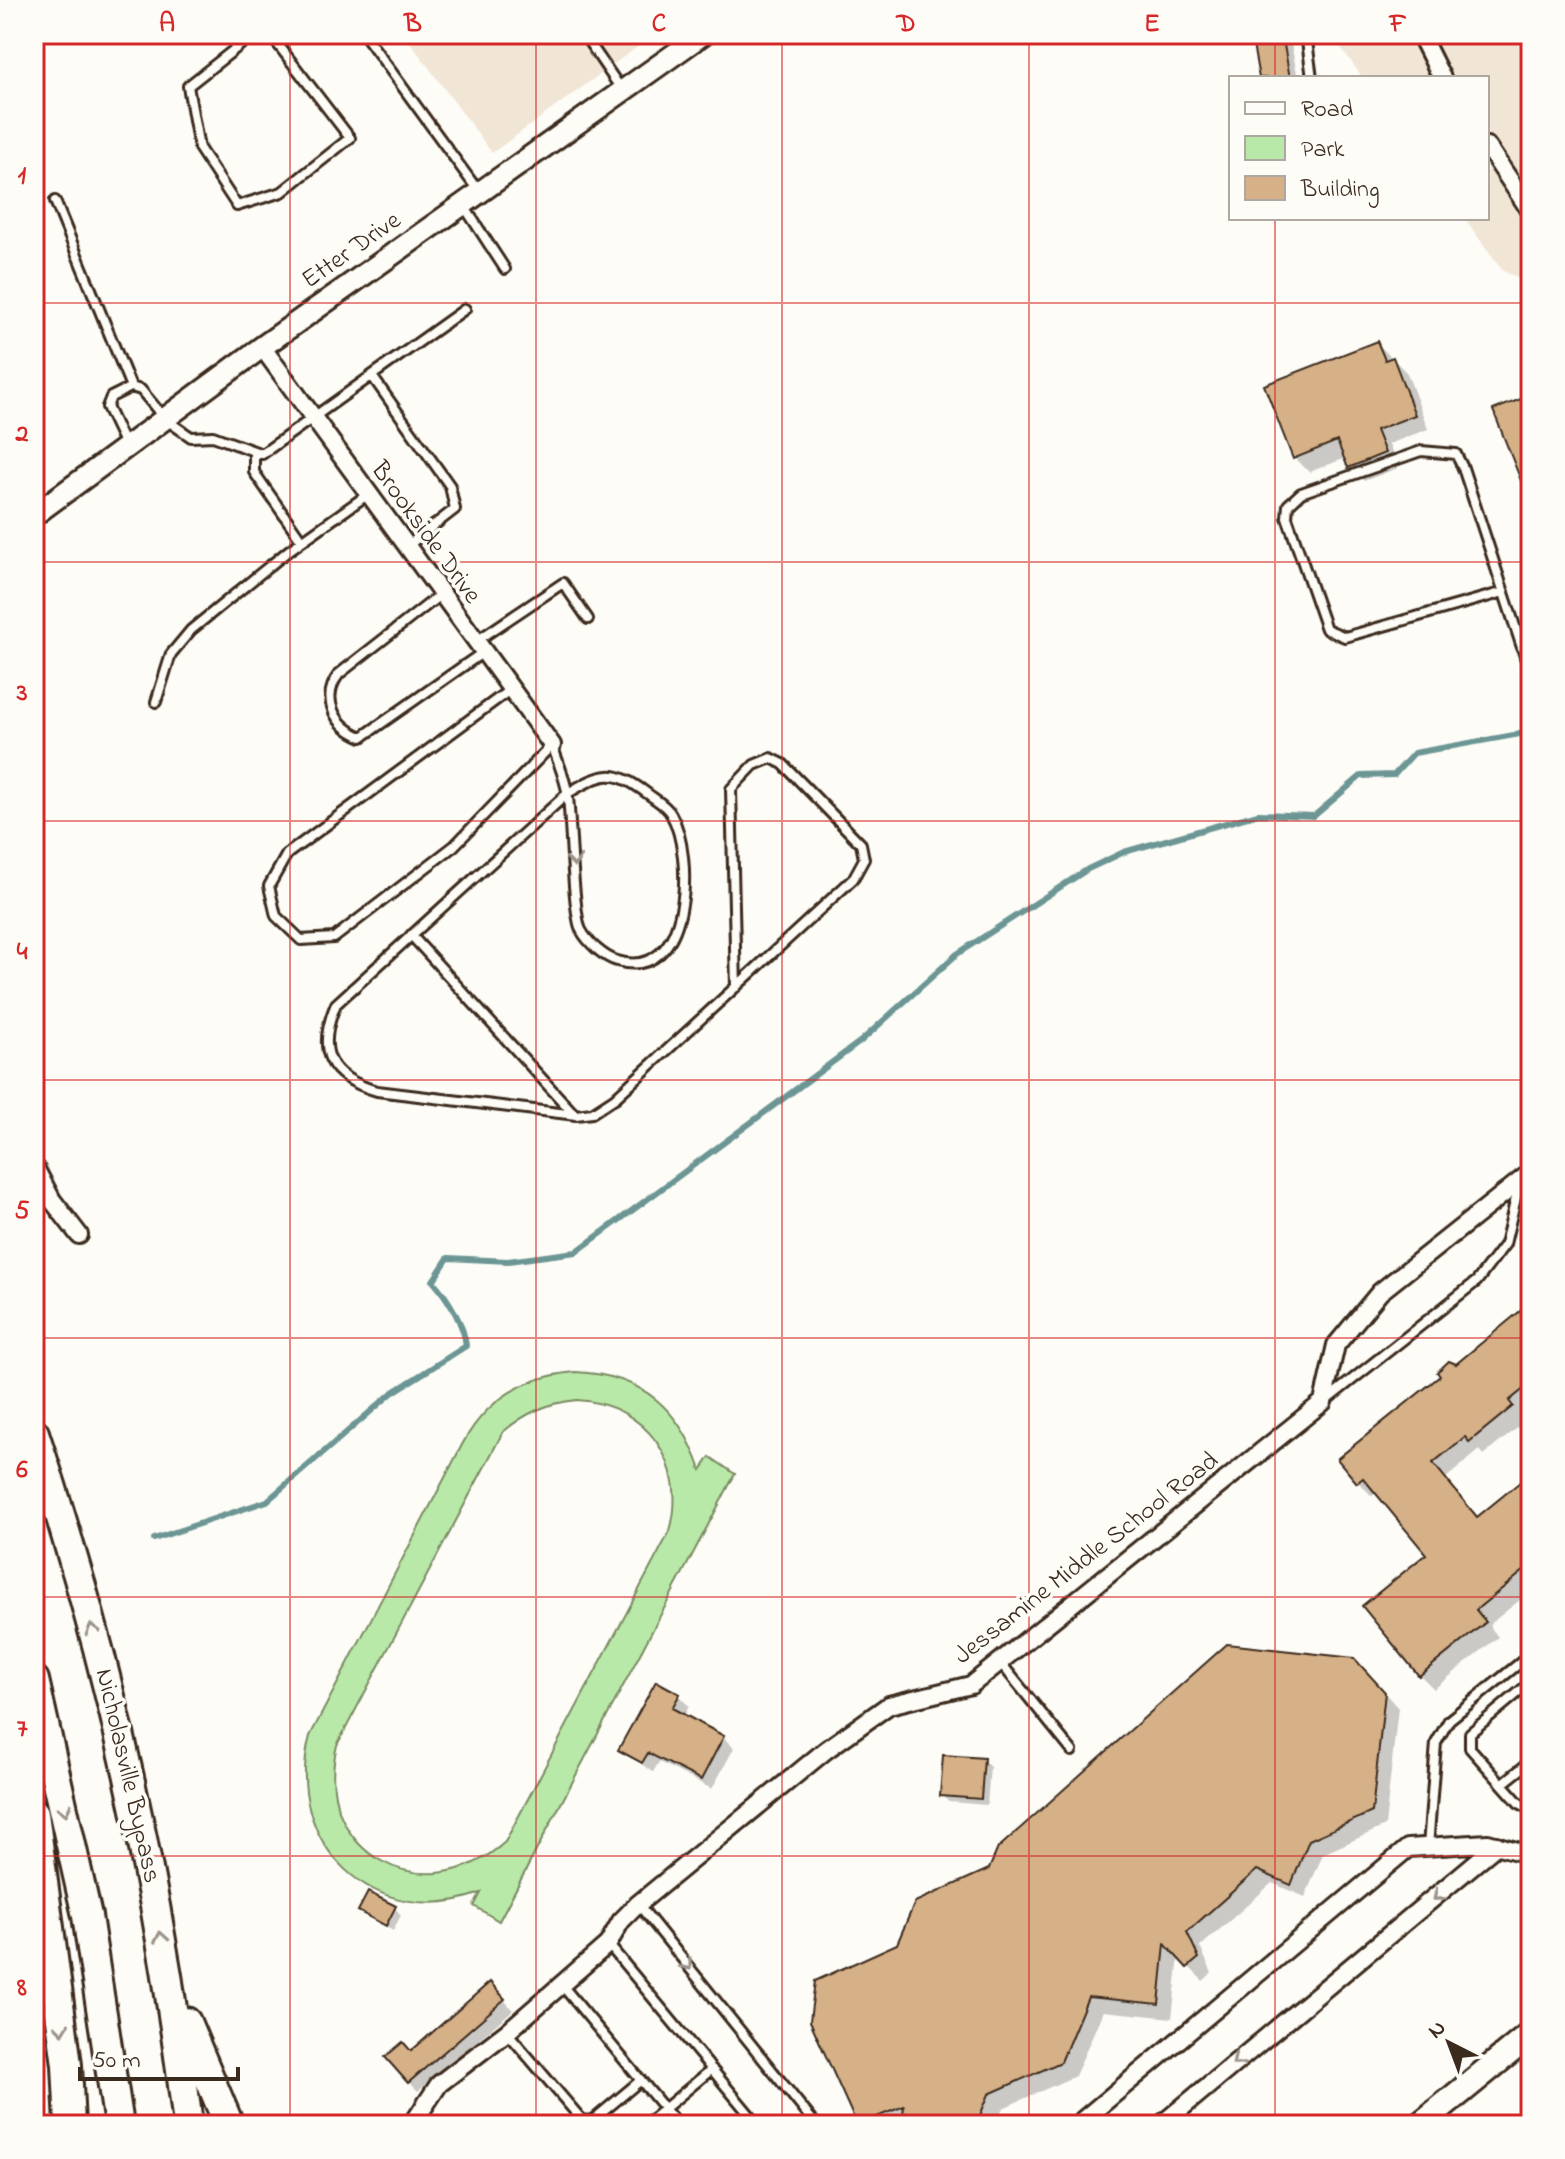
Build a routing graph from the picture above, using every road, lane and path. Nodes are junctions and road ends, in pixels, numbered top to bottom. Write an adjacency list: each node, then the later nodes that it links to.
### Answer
1 (254, 34): 2 (lane)
2 (270, 34)
3 (364, 34): 12 (lane)
4 (601, 34): 10 (lane)
5 (703, 34): 10 (street, Etter Drive)
6 (1306, 34): 8 (lane)
7 (1420, 34): 9 (street)
8 (1312, 76)
9 (1441, 76)
10 (622, 91): 12 (street, Etter Drive)
11 (1489, 149): 14 (street)
12 (471, 198): 15 (lane); 17 (street, Etter Drive)
13 (55, 201): 19 (lane)
14 (1531, 212)
15 (505, 269)
16 (465, 309): 18 (lane)
17 (262, 347): 20 (street, Brookside Drive); 21 (street, Etter Drive)
18 (372, 376): 20 (lane); 27 (lane)
19 (131, 387): 21 (lane); 22 (lane)
20 (312, 418): 23 (lane); 24 (street, Brookside Drive)
21 (165, 419): 22 (street, Etter Drive); 23 (lane)
22 (126, 447): 25 (street, Etter Drive)
23 (254, 451): 26 (lane)
24 (367, 495): 26 (lane); 27 (street, Brookside Drive)
25 (34, 515)
26 (302, 541): 34 (lane)
27 (405, 547): 29 (street, Brookside Drive)
28 (1504, 592): 28 (lane); 32 (lane)
29 (440, 595): 31 (street, Brookside Drive); 31 (lane)
30 (588, 619): 31 (lane)
31 (478, 648): 33 (street, Brookside Drive)
32 (1531, 675)
33 (511, 689): 35 (street, Brookside Drive); 35 (lane)
34 (156, 702)
35 (552, 745): 36 (lane)
36 (568, 793): 36 (lane, one-way to 36); 37 (lane)
37 (411, 935): 39 (lane); 39 (lane)
38 (736, 987): 38 (lane); 39 (lane)
39 (576, 1115)
40 (34, 1166): 42 (street)
41 (1526, 1174): 43 (street); 43 (lane)
42 (79, 1235)
43 (1323, 1402): 46 (street, Jessamine Middle School Road)
44 (34, 1433): 59 (highway, Nicholasville Bypass, one-way to 44)
45 (1531, 1654): 55 (lane)
46 (1000, 1662): 49 (lane); 57 (street, Jessamine Middle School Road)
47 (34, 1680): 67 (highway, one-way to 67)
48 (1531, 1682): 51 (lane)
49 (1072, 1751)
50 (1531, 1761): 51 (lane)
51 (1502, 1784): 52 (lane)
52 (1531, 1809)
53 (34, 1813): 66 (highway, one-way to 66)
54 (1497, 1845): 55 (street); 56 (street); 76 (street, one-way to 76)
55 (1428, 1847): 75 (street)
56 (1531, 1855)
57 (638, 1904): 58 (street, Jessamine Middle School Road); 74 (lane, one-way to 74)
58 (608, 1944): 60 (street, Jessamine Middle School Road); 63 (lane)
59 (167, 1974): 68 (highway, Nicholasville Bypass); 69 (highway)
60 (561, 1983): 61 (street, Jessamine Middle School Road); 64 (lane)
61 (507, 2032): 64 (lane); 70 (street, Jessamine Middle School Road)
62 (1531, 2034): 77 (main road)
63 (712, 2069): 65 (lane); 73 (lane)
64 (641, 2080): 65 (lane)
65 (664, 2108): 71 (lane); 72 (lane)
66 (70, 2125)
67 (119, 2125)
68 (188, 2125)
69 (229, 2125)
70 (412, 2125)
71 (645, 2125)
72 (678, 2125)
73 (758, 2125)
74 (816, 2125)
75 (1077, 2125)
76 (1161, 2125)
77 (1420, 2125)

